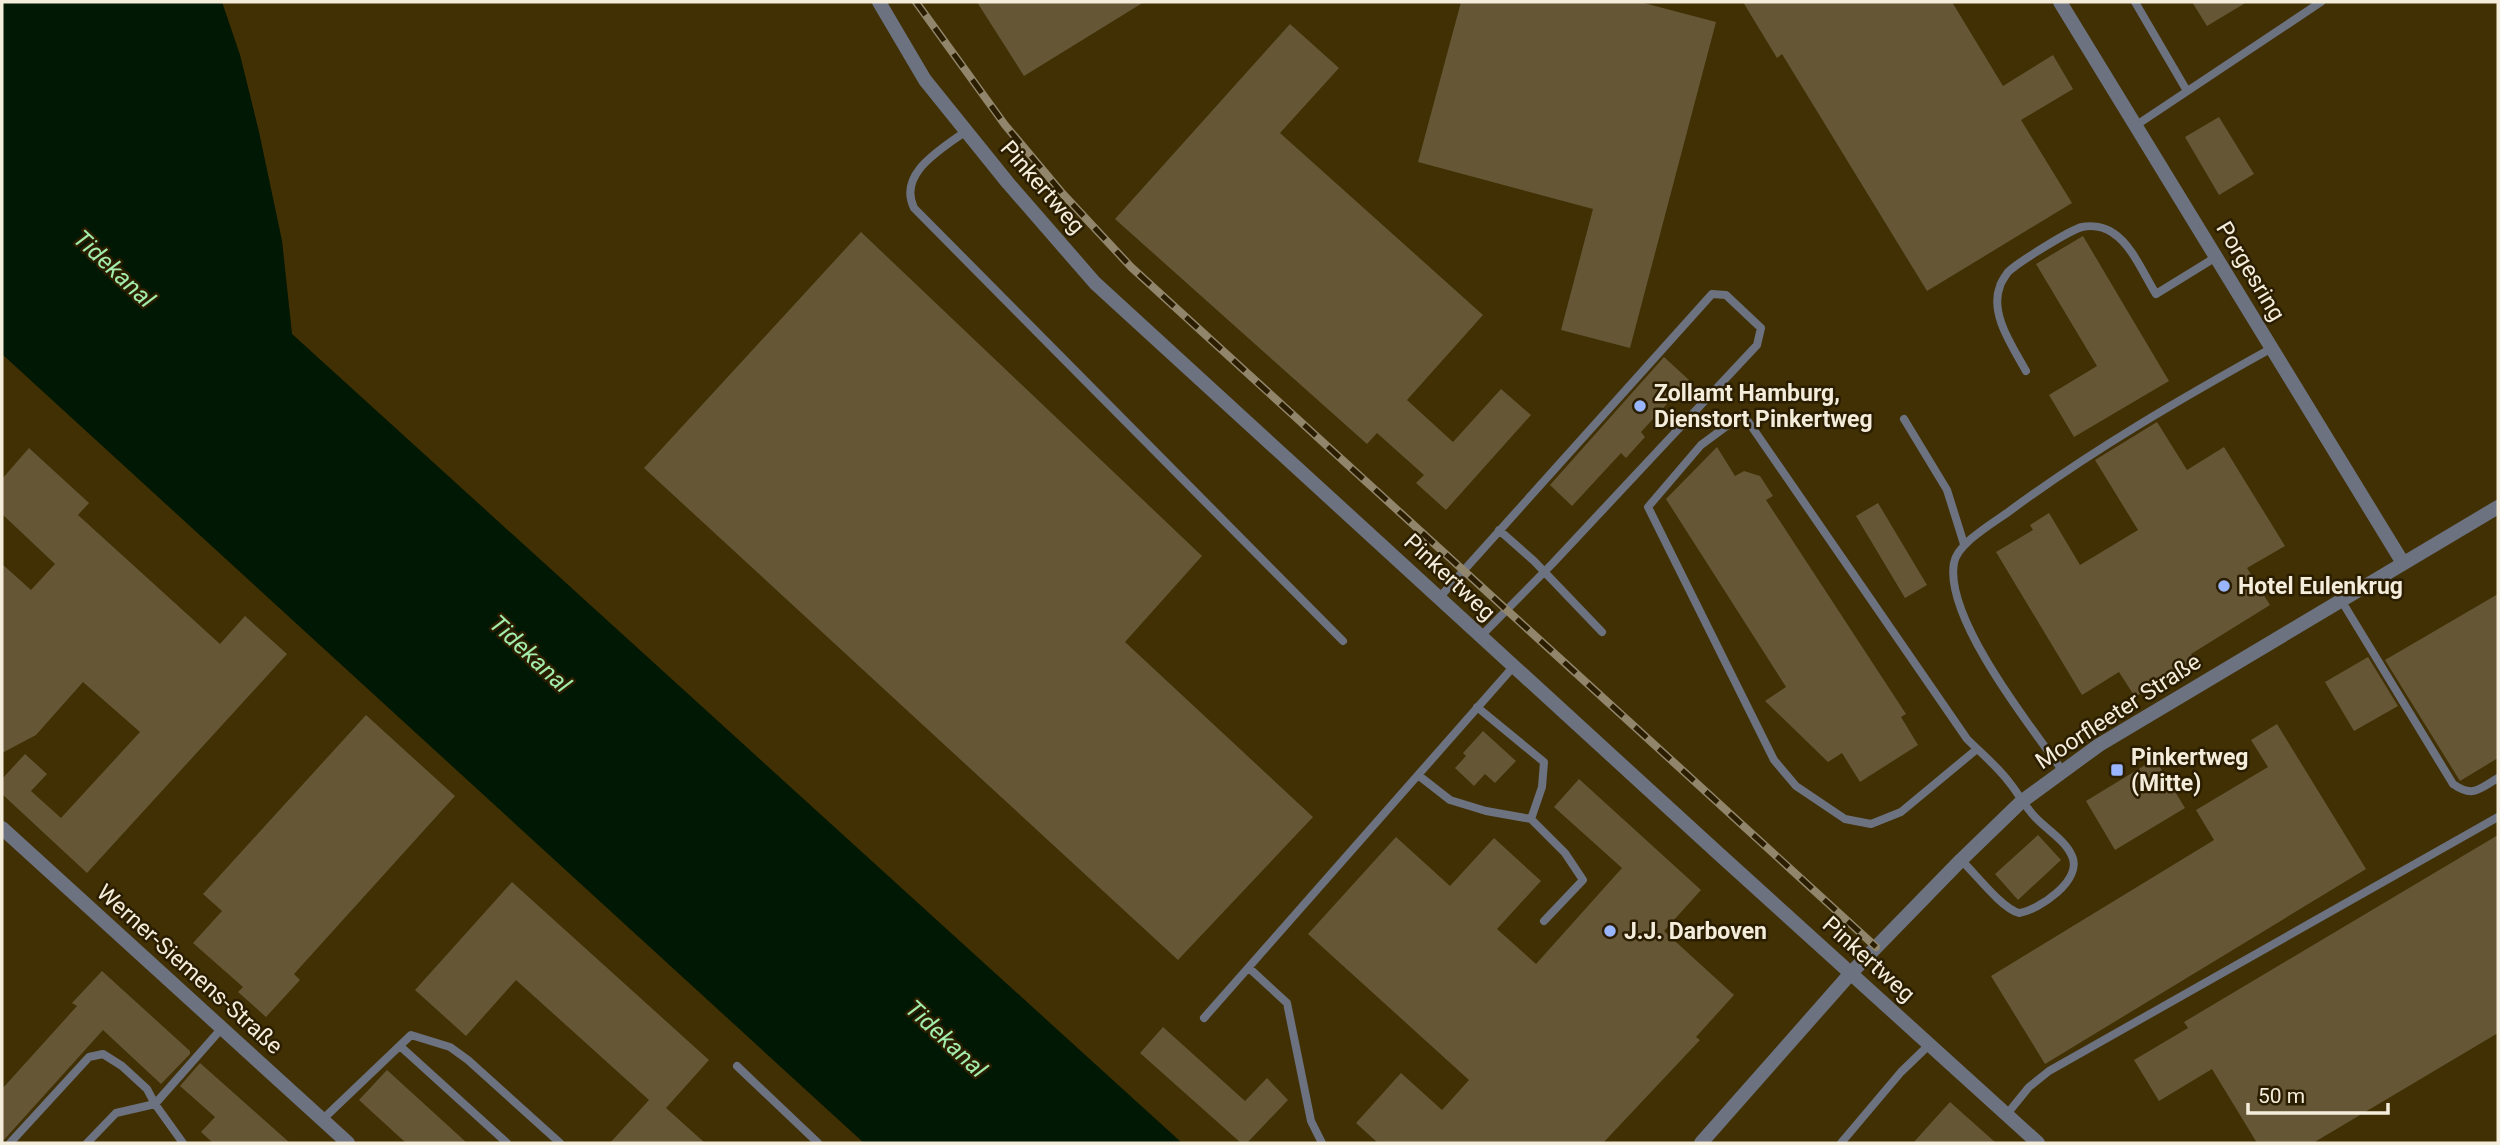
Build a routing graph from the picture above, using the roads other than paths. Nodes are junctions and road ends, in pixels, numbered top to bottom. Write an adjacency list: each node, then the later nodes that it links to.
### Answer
1 (879, 2): 7 (street, Pinkertweg)
2 (2060, 2): 6 (street, Porgesring)
3 (2134, 2): 5 (lane)
4 (2321, 2): 5 (lane)
5 (2187, 91): 6 (lane)
6 (2135, 125): 8 (street, Porgesring)
7 (966, 131): 17 (street, Pinkertweg); 21 (lane)
8 (2216, 257): 9 (street, Porgesring); 10 (lane)
9 (2272, 348): 14 (lane); 15 (street, Porgesring)
10 (2026, 371)
11 (1904, 419): 14 (lane)
12 (2498, 507): 15 (street, Moorfleeter Straße)
13 (1499, 530): 16 (lane); 16 (lane); 17 (lane)
14 (1964, 544): 25 (lane)
15 (2403, 563): 18 (street, Moorfleeter Straße)
16 (1545, 572): 19 (lane); 20 (lane)
17 (1439, 598): 20 (street, Pinkertweg)
18 (2342, 600): 25 (street, Moorfleeter Straße); 27 (lane)
19 (1602, 632)
20 (1481, 636): 22 (street, Pinkertweg)
21 (1343, 641)
22 (1514, 666): 23 (lane); 35 (street, Pinkertweg)
23 (1477, 707): 26 (lane); 30 (lane)
24 (1977, 749): 24 (lane); 28 (lane)
25 (2062, 770): 28 (street, Moorfleeter Straße)
26 (1418, 775): 30 (lane); 34 (lane)
27 (2498, 778)
28 (2021, 802): 32 (street, Moorfleeter Straße); 32 (lane)
29 (2498, 817): 42 (lane)
30 (1531, 819): 33 (lane)
31 (2, 828): 37 (street, Werner-Siemens-Straße)
32 (1961, 859): 35 (street, Moorfleeter Straße)
33 (1544, 920)
34 (1249, 968): 36 (lane); 51 (lane)
35 (1851, 973): 38 (street, Pinkertweg); 52 (street, Moorfleeter Straße)
36 (1204, 1018)
37 (222, 1028): 41 (lane); 43 (street, Werner-Siemens-Straße)
38 (1930, 1044): 42 (street, Pinkertweg); 53 (lane)
39 (400, 1046): 43 (lane); 48 (lane); 49 (lane)
40 (737, 1066): 50 (lane)
41 (155, 1104): 45 (lane); 46 (lane); 47 (lane)
42 (2007, 1114): 54 (street, Pinkertweg)
43 (322, 1120): 44 (street, Werner-Siemens-Straße)
44 (344, 1142)
45 (10, 1143)
46 (87, 1143)
47 (183, 1143)
48 (507, 1143)
49 (560, 1143)
50 (818, 1143)
51 (1322, 1143)
52 (1701, 1143)
53 (1841, 1143)
54 (2038, 1143)

